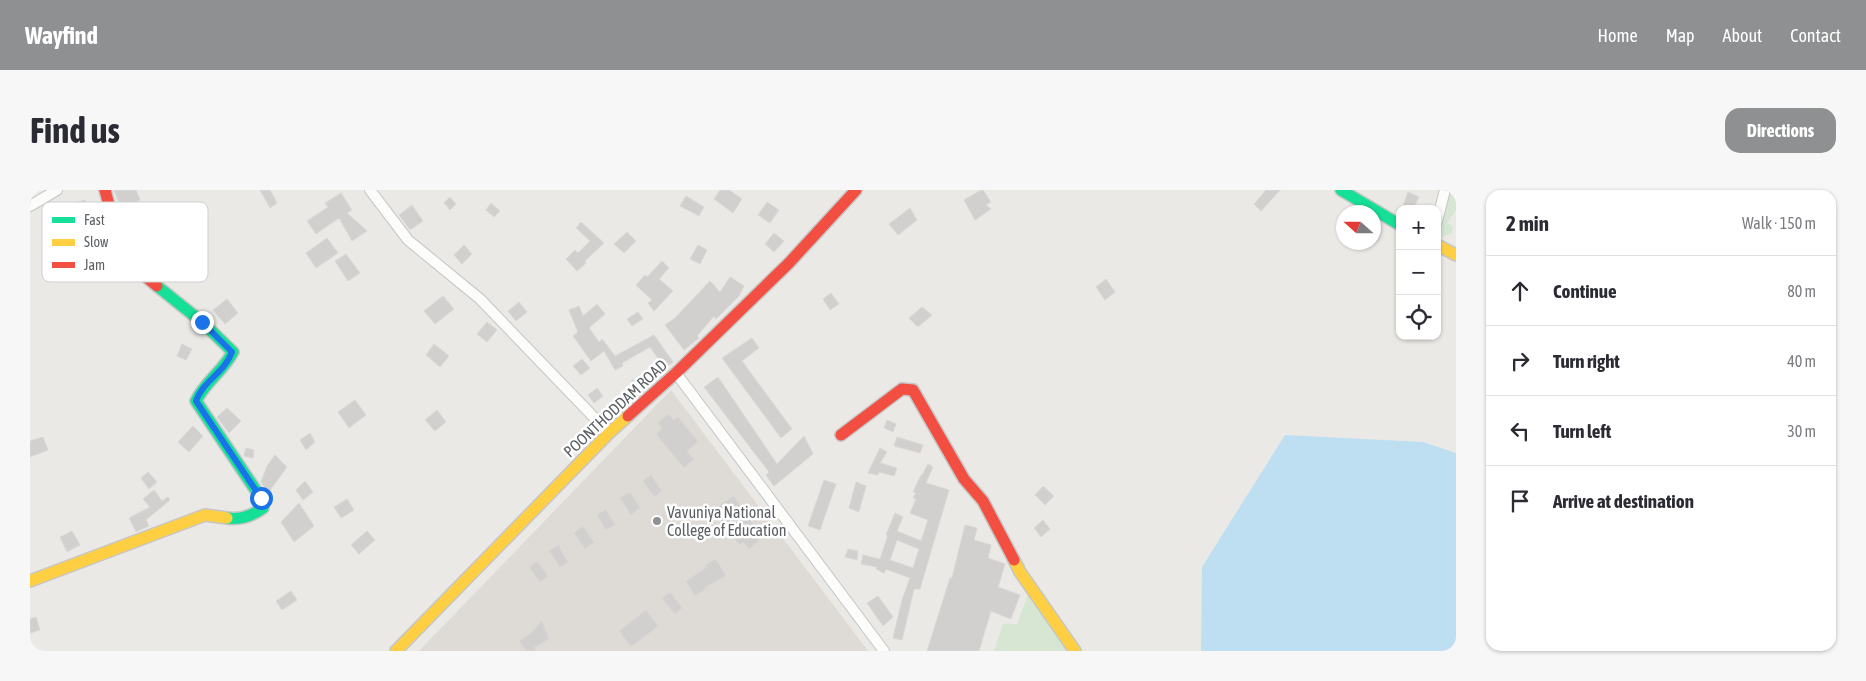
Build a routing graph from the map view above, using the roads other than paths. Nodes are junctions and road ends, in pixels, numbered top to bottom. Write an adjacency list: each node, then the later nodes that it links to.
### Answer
1 (57, 190): 6 (street)
2 (370, 190): 13 (street)
3 (856, 190): 12 (street, POONTHODDAM ROAD)
4 (1342, 190): 8 (street)
5 (1446, 190): 7 (street)
6 (30, 206)
7 (1441, 207)
8 (1396, 223)
9 (1441, 246): 10 (street)
10 (1456, 254)
11 (153, 282): 15 (street)
12 (676, 373): 13 (street, POONTHODDAM ROAD); 17 (street)
13 (609, 433): 16 (street, POONTHODDAM ROAD)
14 (841, 436): 18 (street)
15 (30, 581)
16 (396, 651)
17 (884, 651)
18 (1075, 651)

